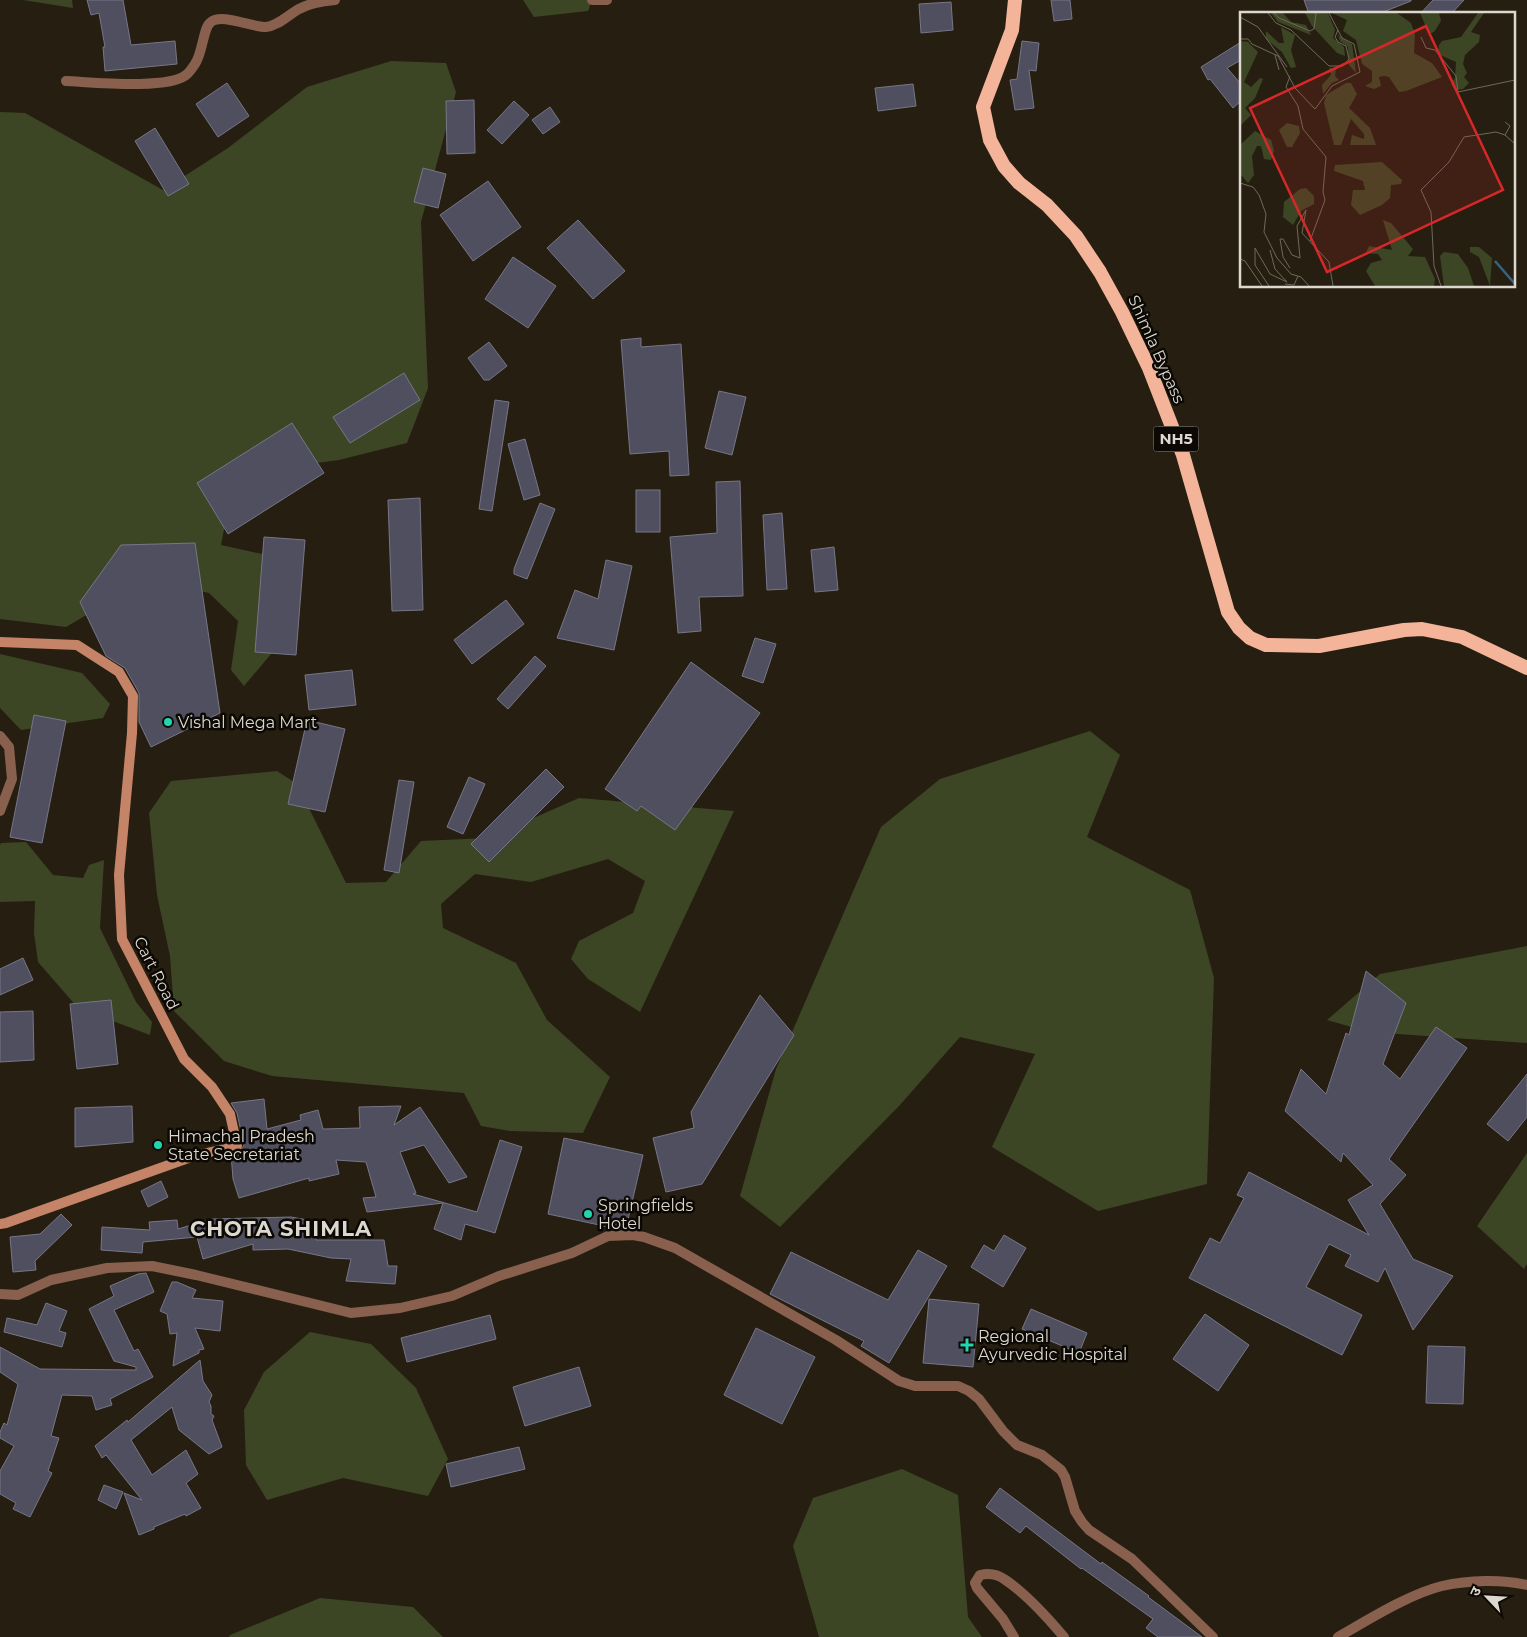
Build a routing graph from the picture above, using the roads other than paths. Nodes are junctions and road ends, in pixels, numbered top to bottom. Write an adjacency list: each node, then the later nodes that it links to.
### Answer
1 (335, 0): 5 (street)
2 (592, 0): 3 (street)
3 (607, 0)
4 (1014, 0): 7 (highway, Shimla Bypass / NH5)
5 (66, 81)
6 (0, 642): 10 (main road, Cart Road)
7 (1527, 668)
8 (0, 736): 9 (street)
9 (0, 811)
10 (0, 1224)
11 (0, 1294): 15 (street)
12 (1527, 1584): 16 (street)
13 (1014, 1637): 14 (street)
14 (1064, 1637)
15 (1213, 1637)
16 (1338, 1637)

